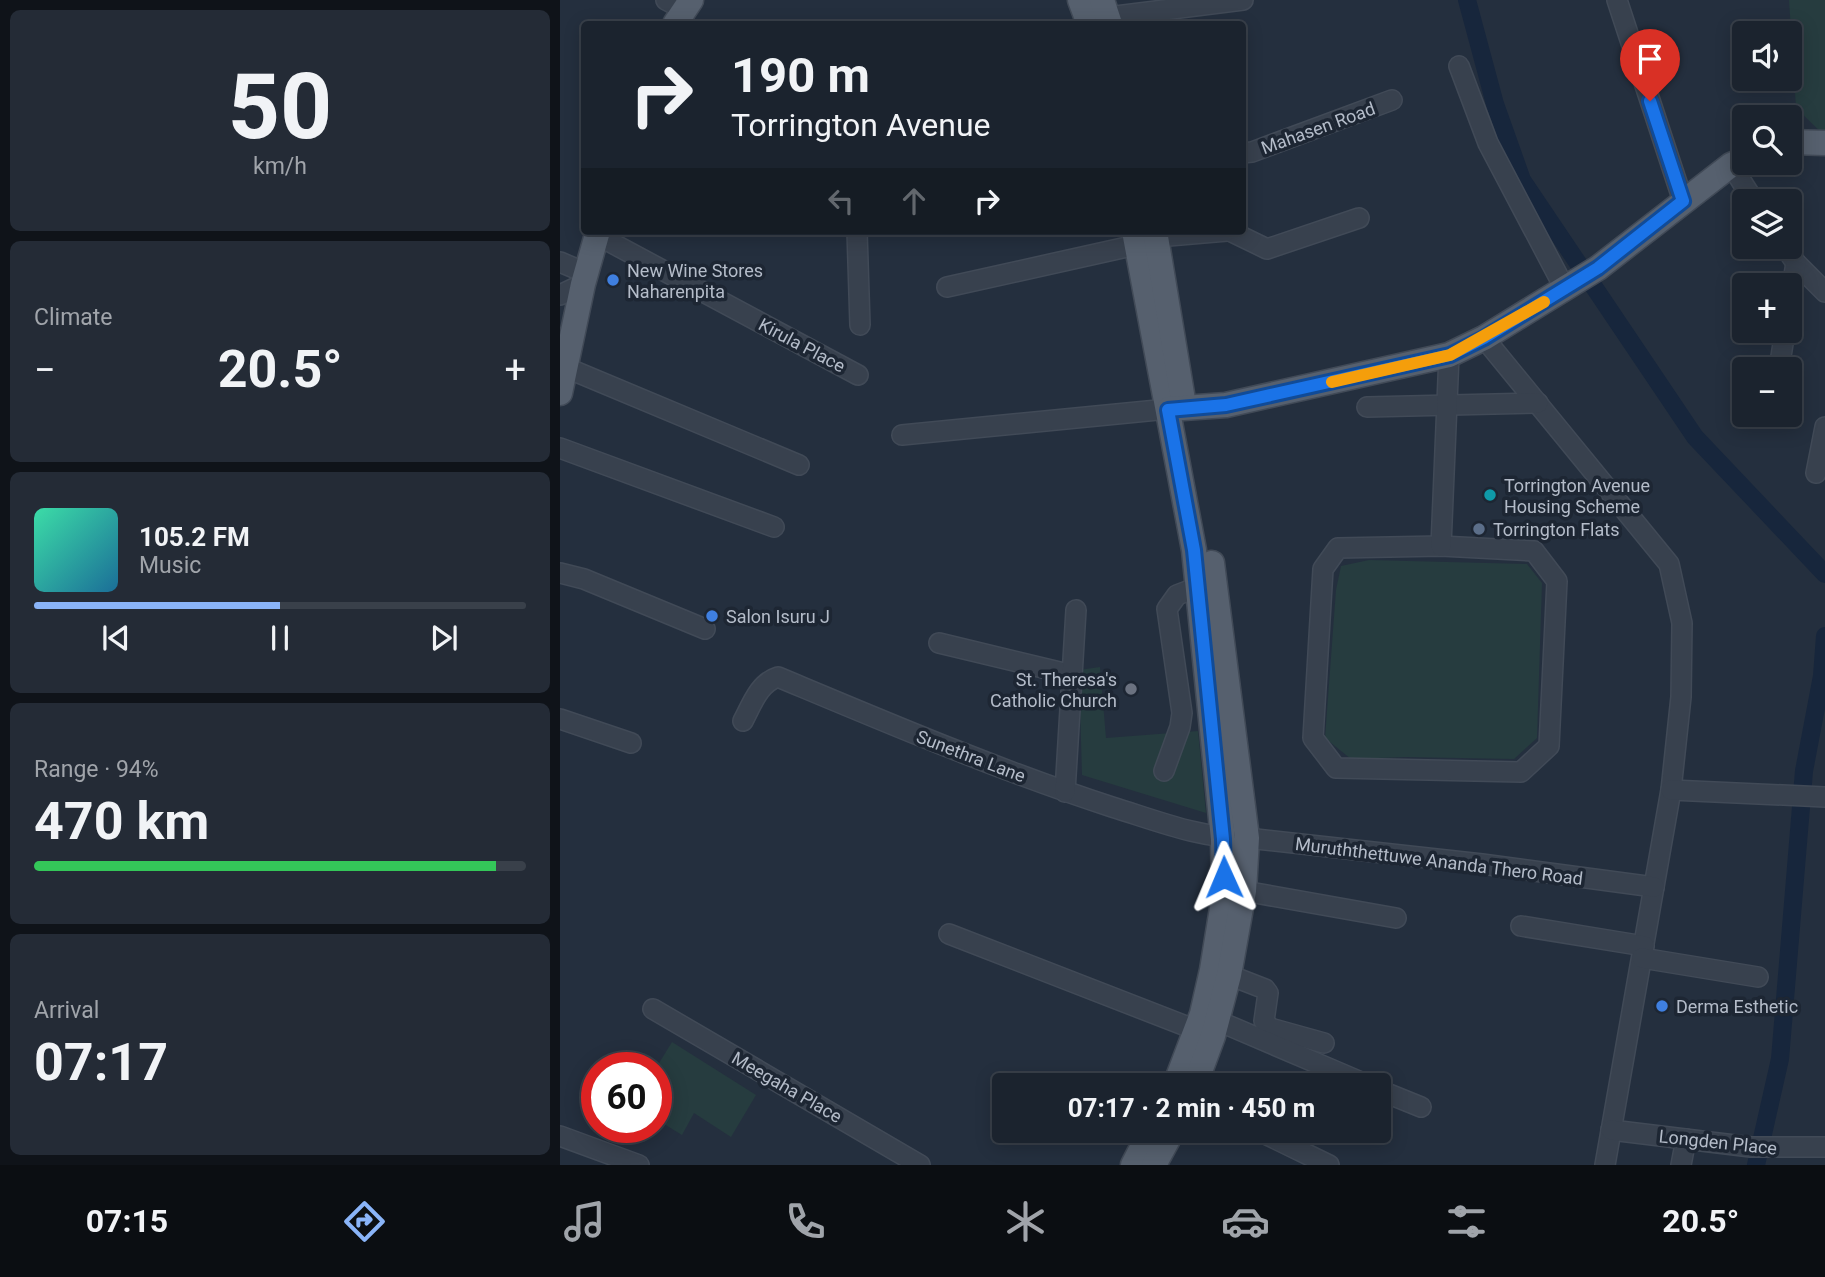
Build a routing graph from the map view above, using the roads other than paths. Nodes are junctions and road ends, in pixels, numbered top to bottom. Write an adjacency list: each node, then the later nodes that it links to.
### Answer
1 (1080, 0): 4 (main road)
2 (1243, 0): 4 (street)
3 (1617, 0): 11 (street)
4 (1102, 16)
5 (1459, 66): 22 (street)
6 (1392, 100): 9 (street, Mahasen Road)
7 (1802, 142): 8 (main road)
8 (1825, 143)
9 (1246, 153)
10 (1732, 166): 11 (main road)
11 (1683, 201): 22 (main road)
12 (1359, 218): 16 (street)
13 (596, 235): 20 (main road)
14 (601, 235): 29 (street, Kirula Place)
15 (857, 235): 25 (street)
16 (1237, 235)
17 (1145, 236): 21 (street); 34 (main road)
18 (1794, 259): 23 (street)
19 (560, 262): 20 (street)
20 (584, 279): 24 (street); 28 (main road)
21 (947, 287)
22 (1566, 289): 26 (main road)
23 (1825, 292)
24 (560, 295)
25 (860, 325)
26 (1484, 338): 27 (main road); 31 (street)
27 (1450, 355): 32 (street); 34 (main road)
28 (566, 368): 30 (main road); 38 (street)
29 (858, 375)
30 (560, 393)
31 (1538, 403): 32 (street); 53 (street)
32 (1446, 405): 33 (street); 41 (street)
33 (1367, 407)
34 (1177, 409): 36 (street); 43 (main road); 56 (main road)
35 (1825, 426): 39 (street)
36 (902, 435)
37 (560, 449): 40 (street)
38 (799, 465)
39 (1816, 473)
40 (774, 527)
41 (1441, 547): 41 (street)
42 (560, 574): 45 (street); 46 (street)
43 (1198, 587): 52 (street); 56 (main road)
44 (1076, 610): 48 (street)
45 (705, 629)
46 (682, 630)
47 (939, 643): 48 (street)
48 (1073, 675): 54 (street)
49 (560, 719): 51 (street)
50 (743, 721): 54 (street, Sunethra Lane)
51 (631, 743)
52 (1164, 771)
53 (1671, 790): 55 (street); 57 (street)
54 (1065, 792): 56 (street, Sunethra Lane)
55 (1807, 796)
56 (1235, 839): 57 (street, Muruththettuwe Ananda Thero Road); 58 (main road); 66 (main road)
57 (1654, 887): 62 (street)
58 (1244, 891): 59 (street); 63 (main road)
59 (1396, 918)
60 (1521, 926): 62 (street)
61 (949, 934): 66 (street)
62 (1643, 952): 64 (street); 73 (street)
63 (1229, 975): 66 (main road); 67 (street)
64 (1758, 977)
65 (653, 1009): 81 (street, Meegaha Place)
66 (1209, 1030): 68 (main road); 69 (main road); 70 (street)
67 (1324, 1043)
68 (1182, 1073)
69 (1198, 1073)
70 (1333, 1073)
71 (1391, 1095): 72 (street)
72 (1421, 1107)
73 (1611, 1130): 75 (street, Longden Place); 85 (street)
74 (560, 1136): 80 (street)
75 (1686, 1139): 79 (street, Longden Place); 86 (street)
76 (1144, 1143): 82 (main road)
77 (1166, 1143): 83 (main road)
78 (1284, 1143): 84 (street)
79 (1825, 1147)
80 (639, 1165)
81 (920, 1165)
82 (1133, 1165)
83 (1154, 1165)
84 (1329, 1165)
85 (1605, 1165)
86 (1681, 1165)

